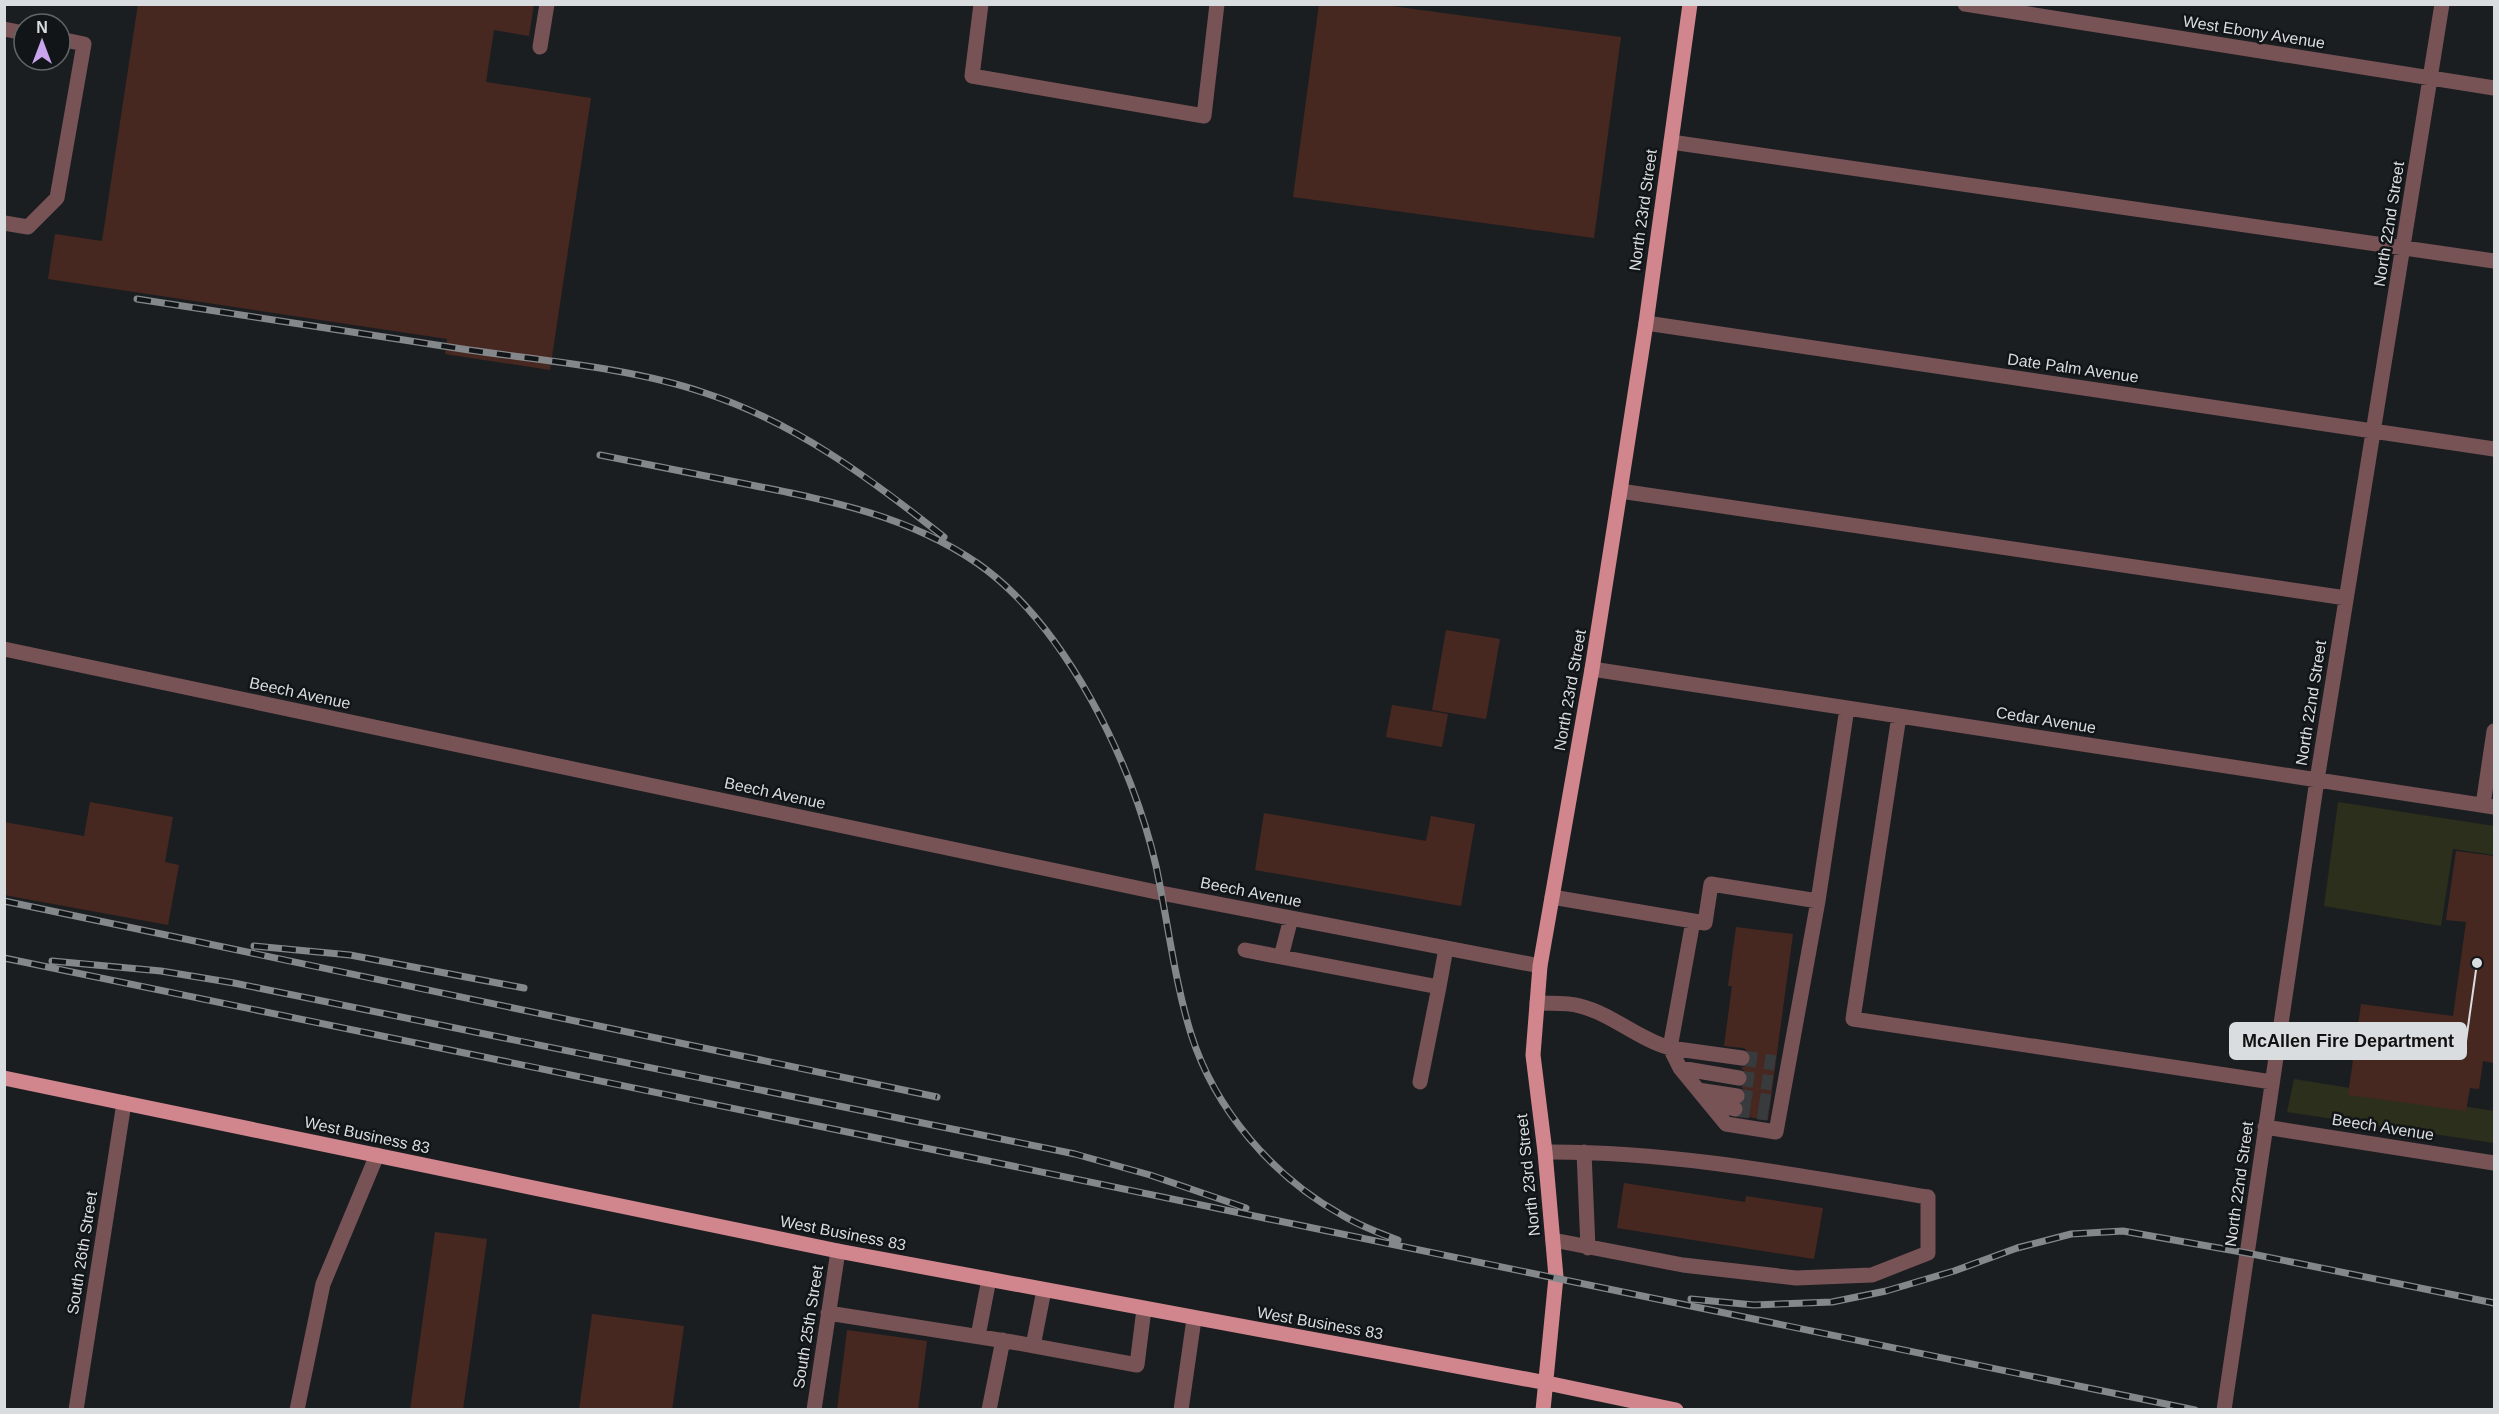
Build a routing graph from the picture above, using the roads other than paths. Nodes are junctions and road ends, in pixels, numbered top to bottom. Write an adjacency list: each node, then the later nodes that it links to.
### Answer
1 (547, 4): 8 (street)
2 (981, 4): 3 (street)
3 (1217, 4)
4 (1690, 4): 11 (main road, North 23rd Street)
5 (1965, 4): 9 (street, West Ebony Avenue)
6 (2442, 4): 9 (street, North 22nd Street)
7 (72, 42): 12 (street)
8 (540, 47)
9 (2431, 79): 10 (street, West Ebony Avenue); 13 (street, North 22nd Street)
10 (2494, 88)
11 (1671, 142): 13 (street); 15 (main road, North 23rd Street)
12 (4, 223)
13 (2403, 247): 14 (street); 16 (street, North 22nd Street)
14 (2494, 261)
15 (1646, 323): 16 (street, Date Palm Avenue); 18 (main road, North 23rd Street)
16 (2374, 431): 17 (street, Date Palm Avenue); 19 (street, North 22nd Street)
17 (2494, 449)
18 (1620, 491): 19 (street); 21 (main road, North 23rd Street)
19 (2346, 598): 25 (street, North 22nd Street)
20 (4, 649): 29 (street, Beech Avenue)
21 (1592, 669): 22 (street, Cedar Avenue); 27 (main road, North 23rd Street)
22 (1847, 708): 23 (street, Cedar Avenue); 28 (street)
23 (1899, 716): 25 (street, Cedar Avenue); 41 (street)
24 (2494, 731): 26 (street)
25 (2317, 780): 26 (street, Cedar Avenue); 41 (street, North 22nd Street)
26 (2489, 806)
27 (1552, 897): 30 (street); 34 (main road, North 23rd Street)
28 (1818, 902): 30 (street); 43 (street)
29 (1291, 918): 31 (street, Beech Avenue); 33 (street)
30 (1693, 921): 37 (street)
31 (1446, 948): 34 (street, Beech Avenue); 35 (street)
32 (1245, 950): 33 (street)
33 (1281, 957): 35 (street)
34 (1540, 966): 36 (main road, North 23rd Street)
35 (1438, 987): 39 (street)
36 (1537, 1003): 37 (street); 45 (main road, North 23rd Street)
37 (1682, 1069): 40 (street); 40 (street); 40 (street); 43 (street)
38 (4, 1078): 42 (main road, West Business 83)
39 (1420, 1082)
40 (1739, 1082): 43 (street)
41 (2272, 1082): 44 (street, North 22nd Street)
42 (124, 1103): 47 (main road, West Business 83); 61 (street, South 26th Street)
43 (1710, 1104)
44 (2265, 1127): 48 (street, Beech Avenue); 68 (street, North 22nd Street)
45 (1545, 1152): 46 (street); 49 (main road, North 23rd Street)
46 (1584, 1152): 50 (street); 50 (street)
47 (377, 1155): 51 (main road, West Business 83); 62 (street)
48 (2494, 1163)
49 (1553, 1240): 50 (street); 60 (main road, North 23rd Street)
50 (1588, 1248)
51 (838, 1251): 52 (main road, West Business 83); 55 (street, South 25th Street)
52 (989, 1279): 53 (main road, West Business 83); 57 (street)
53 (1044, 1290): 54 (main road, West Business 83); 59 (street)
54 (1144, 1309): 56 (main road, West Business 83); 59 (street)
55 (828, 1313): 57 (street); 63 (street, South 25th Street)
56 (1194, 1319): 60 (main road, West Business 83); 65 (street)
57 (978, 1336): 58 (street)
58 (1003, 1340): 59 (street); 64 (street)
59 (1033, 1346)
60 (1547, 1383): 66 (main road, North 23rd Street); 67 (main road, West Business 83)
61 (76, 1410)
62 (297, 1410)
63 (814, 1410)
64 (989, 1410)
65 (1181, 1410)
66 (1544, 1410)
67 (1676, 1410)
68 (2224, 1410)

